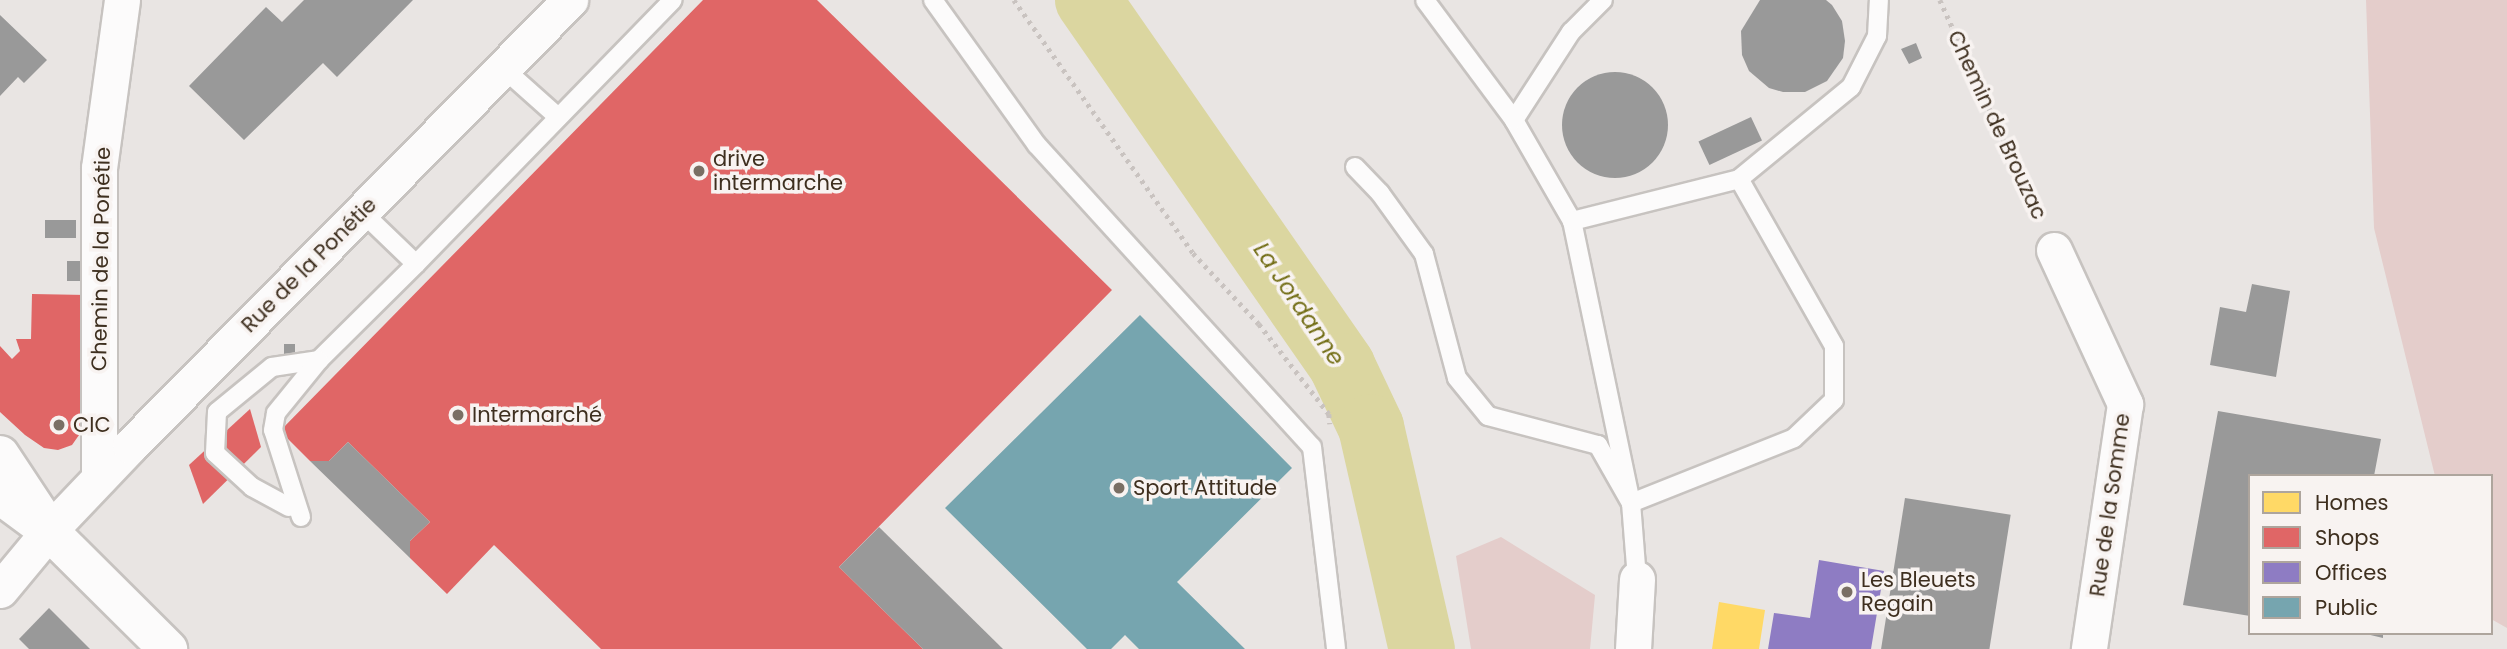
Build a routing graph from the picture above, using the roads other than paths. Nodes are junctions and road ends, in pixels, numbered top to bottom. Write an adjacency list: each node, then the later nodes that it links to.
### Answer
1 (122, 0): 19 (street, Chemin de la Ponétie)
2 (570, 0): 8 (street, Rue de la Ponétie)
3 (673, 0): 9 (lane)
4 (933, 0): 26 (lane)
5 (1424, 0): 10 (lane)
6 (1603, 0): 10 (lane)
7 (1879, 0): 12 (lane)
8 (503, 68): 9 (lane); 13 (street, Rue de la Ponétie)
9 (558, 117): 16 (lane)
10 (1514, 120): 14 (lane)
11 (1355, 167): 21 (lane)
12 (1739, 179): 14 (lane); 21 (lane)
13 (362, 212): 16 (lane); 19 (street, Rue de la Ponétie)
14 (1572, 221): 21 (lane)
15 (2054, 250): 28 (street, Rue de la Somme)
16 (415, 264): 17 (lane)
17 (319, 360): 17 (lane)
18 (0, 455): 22 (street)
19 (99, 478): 22 (street, Rue de la Ponétie)
20 (0, 495): 22 (street)
21 (1631, 503): 23 (lane)
22 (49, 531): 24 (street, Rue de la Ponétie); 25 (street)
23 (1637, 579): 27 (street)
24 (0, 590)
25 (167, 649)
26 (1336, 649)
27 (1633, 649)
28 (2089, 649)

